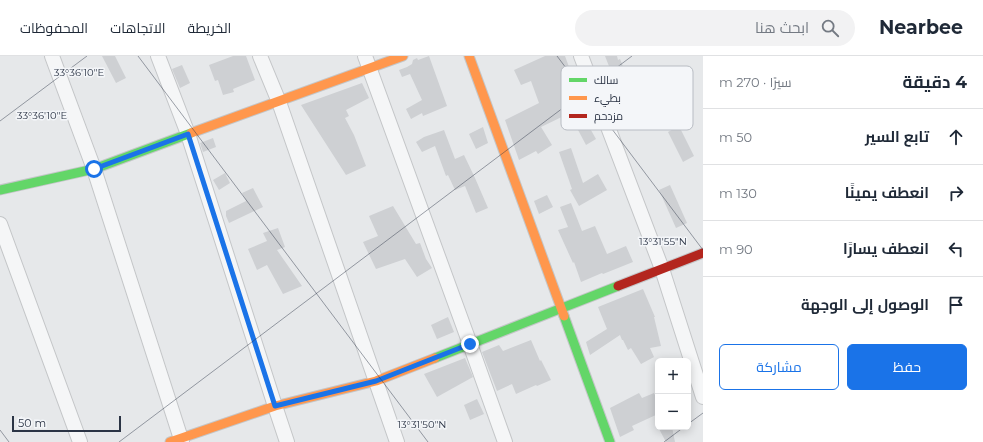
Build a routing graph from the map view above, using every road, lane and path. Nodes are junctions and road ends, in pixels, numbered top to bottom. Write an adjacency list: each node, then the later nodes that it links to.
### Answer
1 (52, 56): 12 (street)
2 (158, 56): 11 (street)
3 (260, 56): 9 (street)
4 (403, 56): 7 (street)
5 (469, 56): 17 (street)
6 (581, 56): 8 (street)
7 (367, 62): 9 (street); 18 (street)
8 (585, 66)
9 (279, 102): 11 (street); 19 (street)
10 (609, 130): 16 (street)
11 (188, 134): 12 (street); 21 (street)
12 (94, 169): 13 (street); 22 (street)
13 (0, 190)
14 (0, 224): 23 (street)
15 (703, 253): 16 (street)
16 (662, 269): 17 (street); 20 (street)
17 (561, 309): 18 (street); 27 (street)
18 (470, 344): 19 (street); 26 (street)
19 (376, 381): 21 (street); 25 (street)
20 (703, 397)
21 (275, 406): 22 (street); 24 (street)
22 (178, 441)
23 (80, 442)
24 (287, 442)
25 (397, 442)
26 (504, 442)
27 (610, 442)

